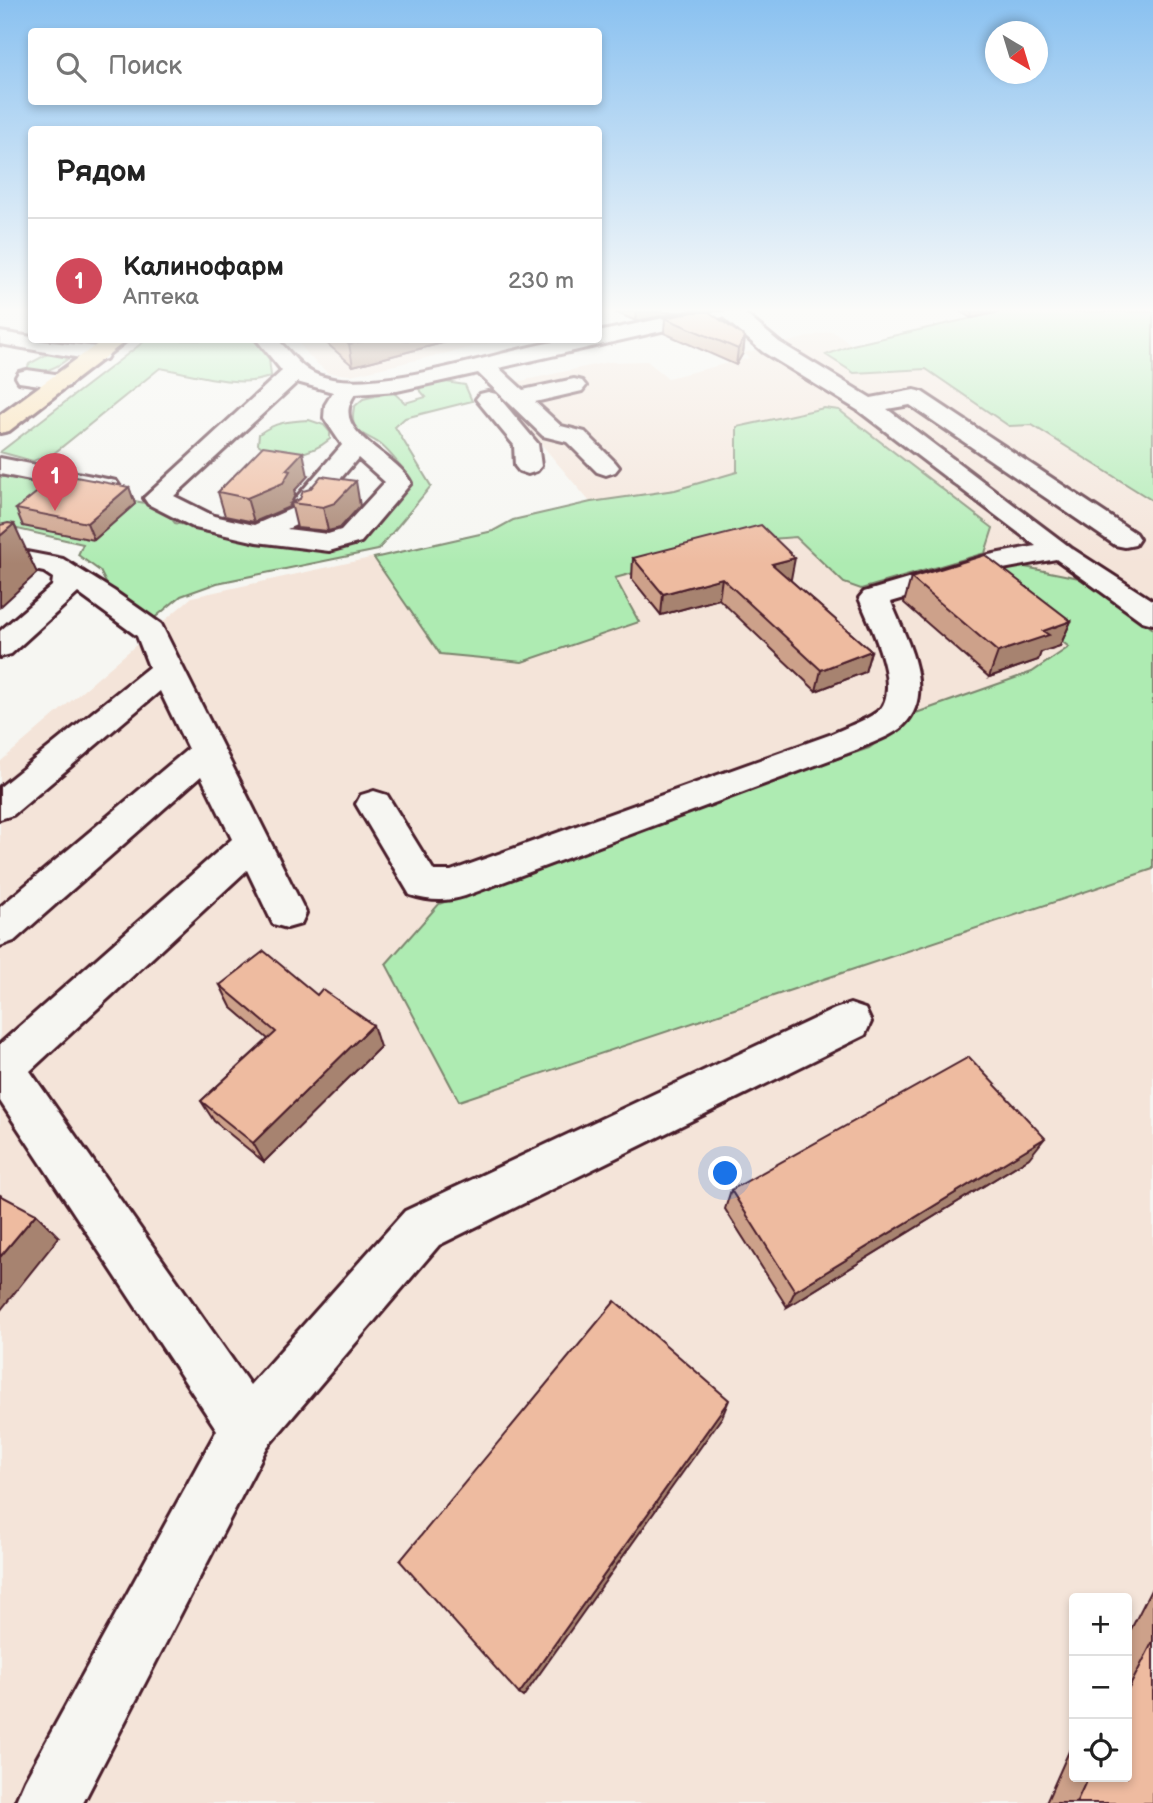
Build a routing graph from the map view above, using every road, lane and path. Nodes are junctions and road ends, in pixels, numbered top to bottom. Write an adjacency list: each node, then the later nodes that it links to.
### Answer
1 (40, 396): 10 (main road)
2 (269, 396): 15 (street)
3 (340, 396): 11 (street)
4 (492, 396): 13 (street)
5 (516, 396): 8 (street)
6 (528, 396): 8 (street)
7 (851, 396): 9 (street)
8 (519, 398): 14 (street)
9 (867, 406): 17 (street); 19 (street)
10 (0, 426)
11 (356, 445): 16 (street); 16 (street)
12 (0, 466): 15 (street)
13 (528, 466)
14 (606, 467)
15 (157, 498): 16 (street)
16 (257, 534)
17 (1125, 538): 18 (street); 19 (street)
18 (1153, 548)
19 (1063, 553): 22 (street); 26 (street)
20 (0, 555): 21 (street)
21 (68, 575): 23 (street); 24 (street)
22 (1153, 615)
23 (0, 647)
24 (166, 670): 25 (street); 27 (street)
25 (206, 752): 28 (street); 30 (street)
26 (374, 804)
27 (0, 806)
28 (252, 843): 29 (street); 32 (street)
29 (287, 913)
30 (0, 930)
31 (850, 1022): 33 (street)
32 (1, 1066): 33 (street)
33 (248, 1428): 34 (street)
34 (48, 1803)

